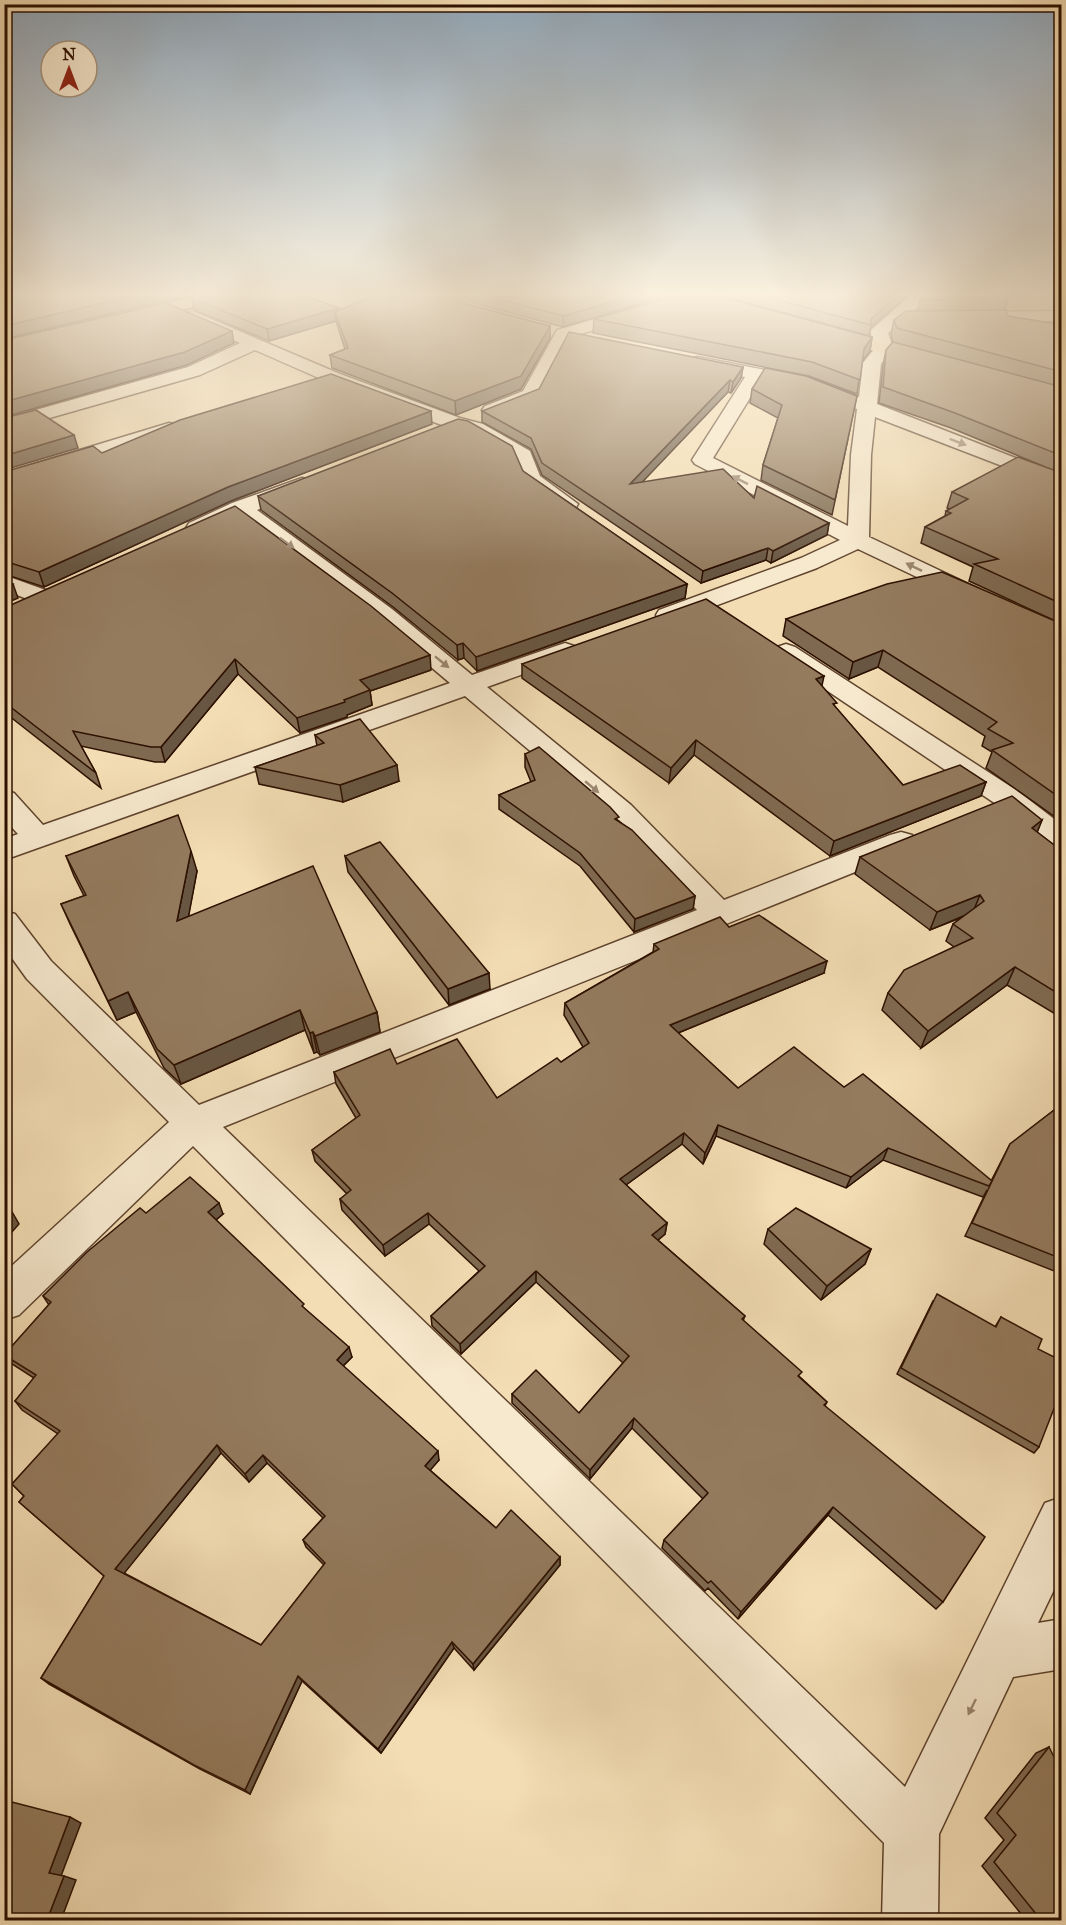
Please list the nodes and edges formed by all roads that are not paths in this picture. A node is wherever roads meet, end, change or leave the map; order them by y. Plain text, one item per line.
1 (142, 386) edge
2 (355, 386) edge
3 (535, 386) edge
4 (749, 386) edge
5 (814, 386) edge
6 (869, 386) edge
7 (867, 406) junction
8 (454, 423) junction
9 (187, 424) edge
10 (4, 425) edge
11 (422, 436) edge
12 (315, 479) edge
13 (4, 480) edge
14 (1062, 483) edge
15 (240, 508) junction
16 (580, 513) edge
17 (178, 537) edge
18 (858, 540) junction
19 (4, 582) edge
20 (43, 597) edge
21 (987, 602) edge
22 (643, 624) edge
23 (768, 641) edge
24 (589, 643) edge
25 (470, 684) junction
26 (1009, 799) junction
27 (4, 800) edge
28 (976, 812) edge
29 (931, 830) edge
30 (37, 837) junction
31 (1062, 841) edge
32 (4, 850) edge
33 (720, 915) junction
34 (4, 922) edge
35 (193, 1123) junction
36 (4, 1301) edge
37 (1062, 1520) edge
38 (1062, 1644) edge
39 (998, 1654) junction
40 (912, 1832) junction
41 (910, 1920) edge

1 - 10 street
2 - 8 street
3 - 8 street
18 -> 4 street
5 - 7 street
6 - 7 street
7 -> 14 street
7 - 18 street
8 - 11 street
8 - 16 street
9 - 13 street
12 - 15 street
15 - 17 street
15 -> 25 street
21 -> 18 street
18 - 22 street
19 - 20 street
23 - 26 street
24 - 25 street
25 - 30 street
25 -> 33 street
26 - 28 street
26 - 31 street
27 - 30 street
29 - 33 street
30 - 32 street
33 - 35 street
34 - 35 street
35 - 36 street
35 - 40 street
37 - 39 street
38 - 39 street
39 -> 40 street
40 - 41 street

